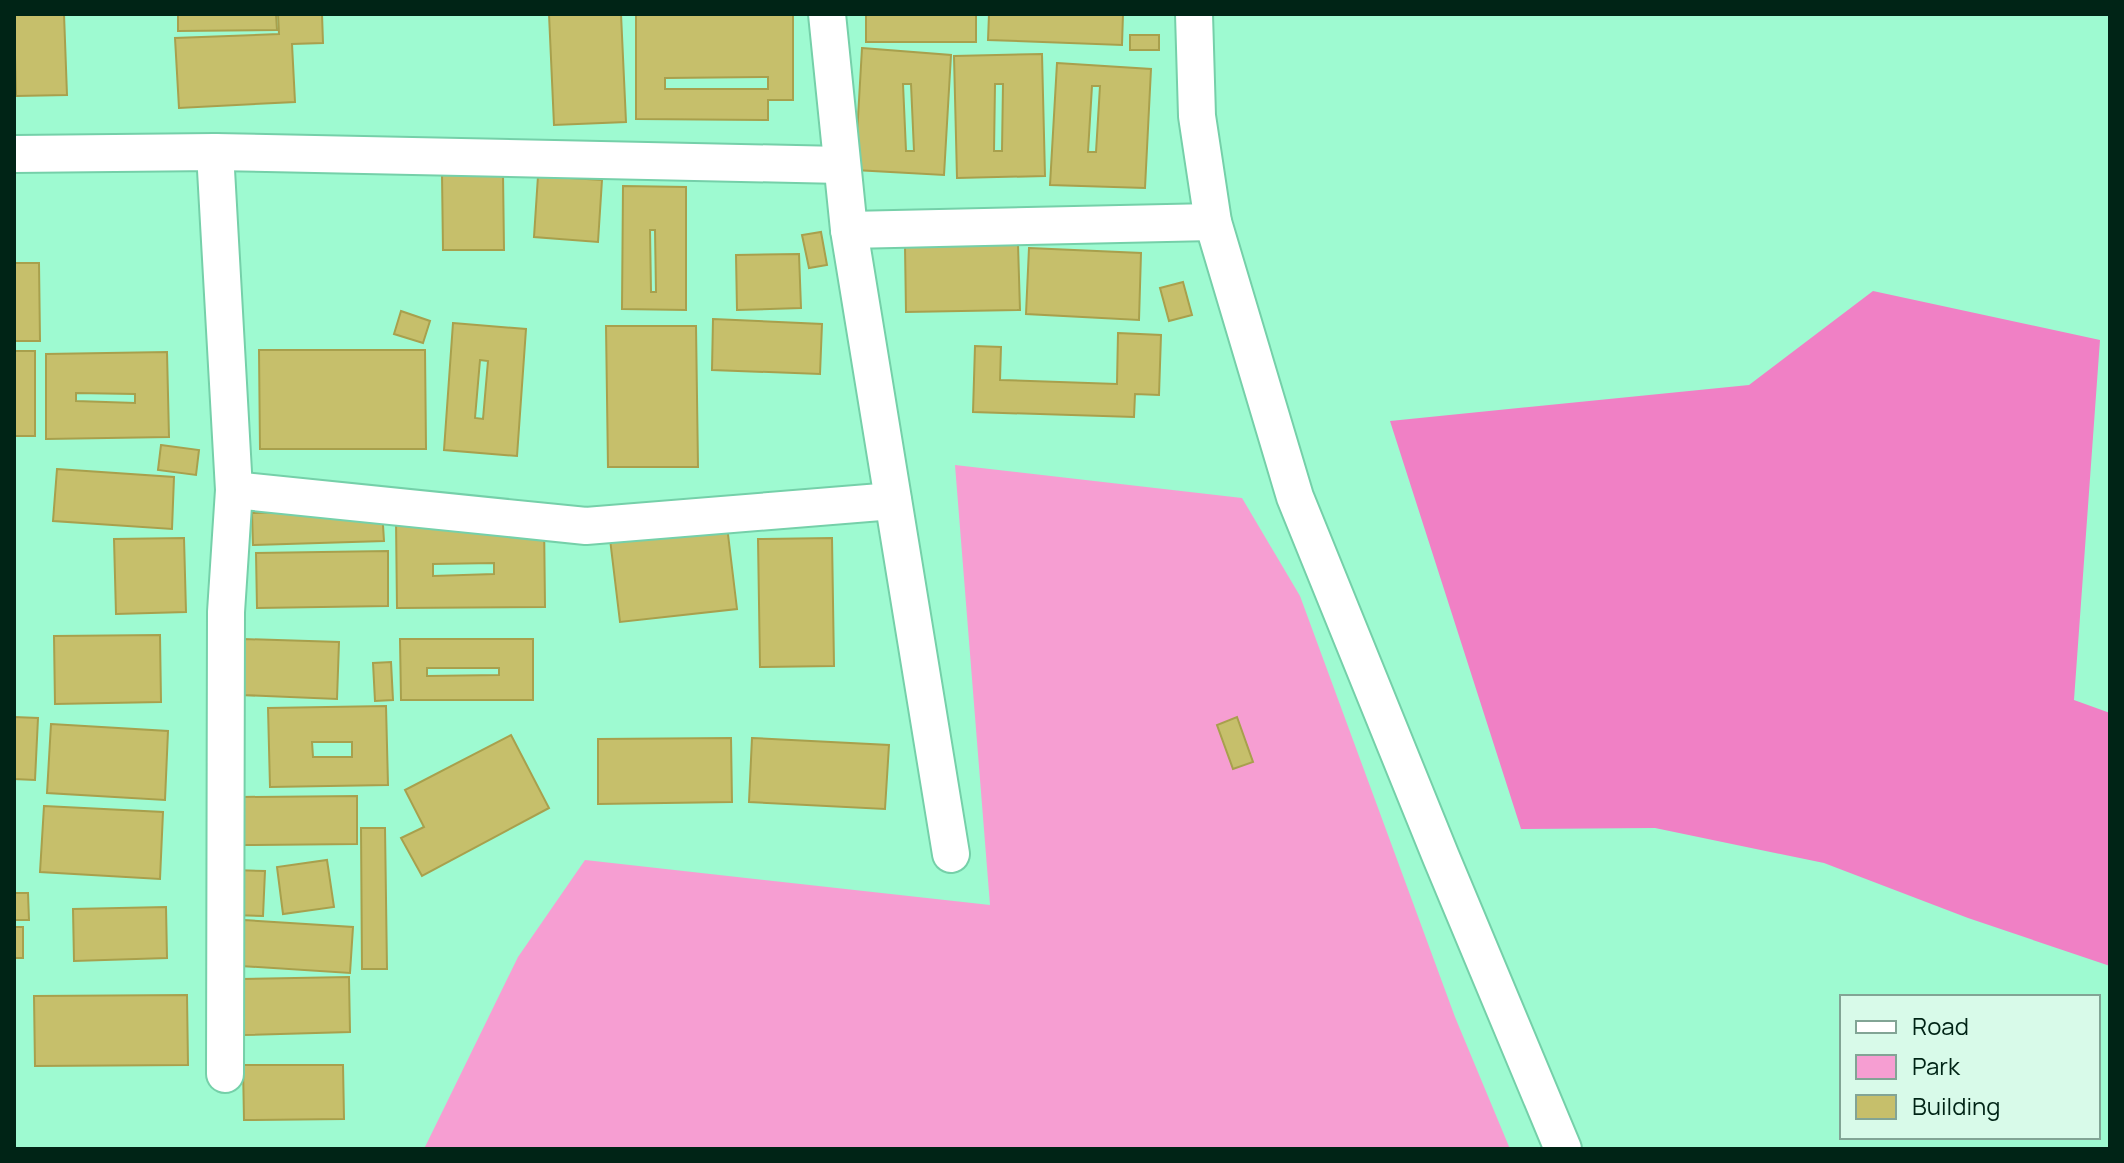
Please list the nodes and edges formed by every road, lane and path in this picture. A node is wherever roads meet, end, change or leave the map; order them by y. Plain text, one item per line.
1 (827, 14) edge
2 (1194, 14) edge
3 (215, 152) junction
4 (14, 154) edge
5 (842, 165) junction
6 (1213, 222) junction
7 (849, 230) junction
8 (234, 490) junction
9 (893, 501) junction
10 (951, 854) dead end
11 (225, 1074) dead end
12 (1563, 1149) edge

1 - 5 street
2 - 6 street
3 - 4 street
3 - 5 street
3 - 8 street
5 - 7 street
6 - 7 street
6 - 12 street
7 - 9 street
8 - 9 street
8 - 11 street
9 - 10 street

